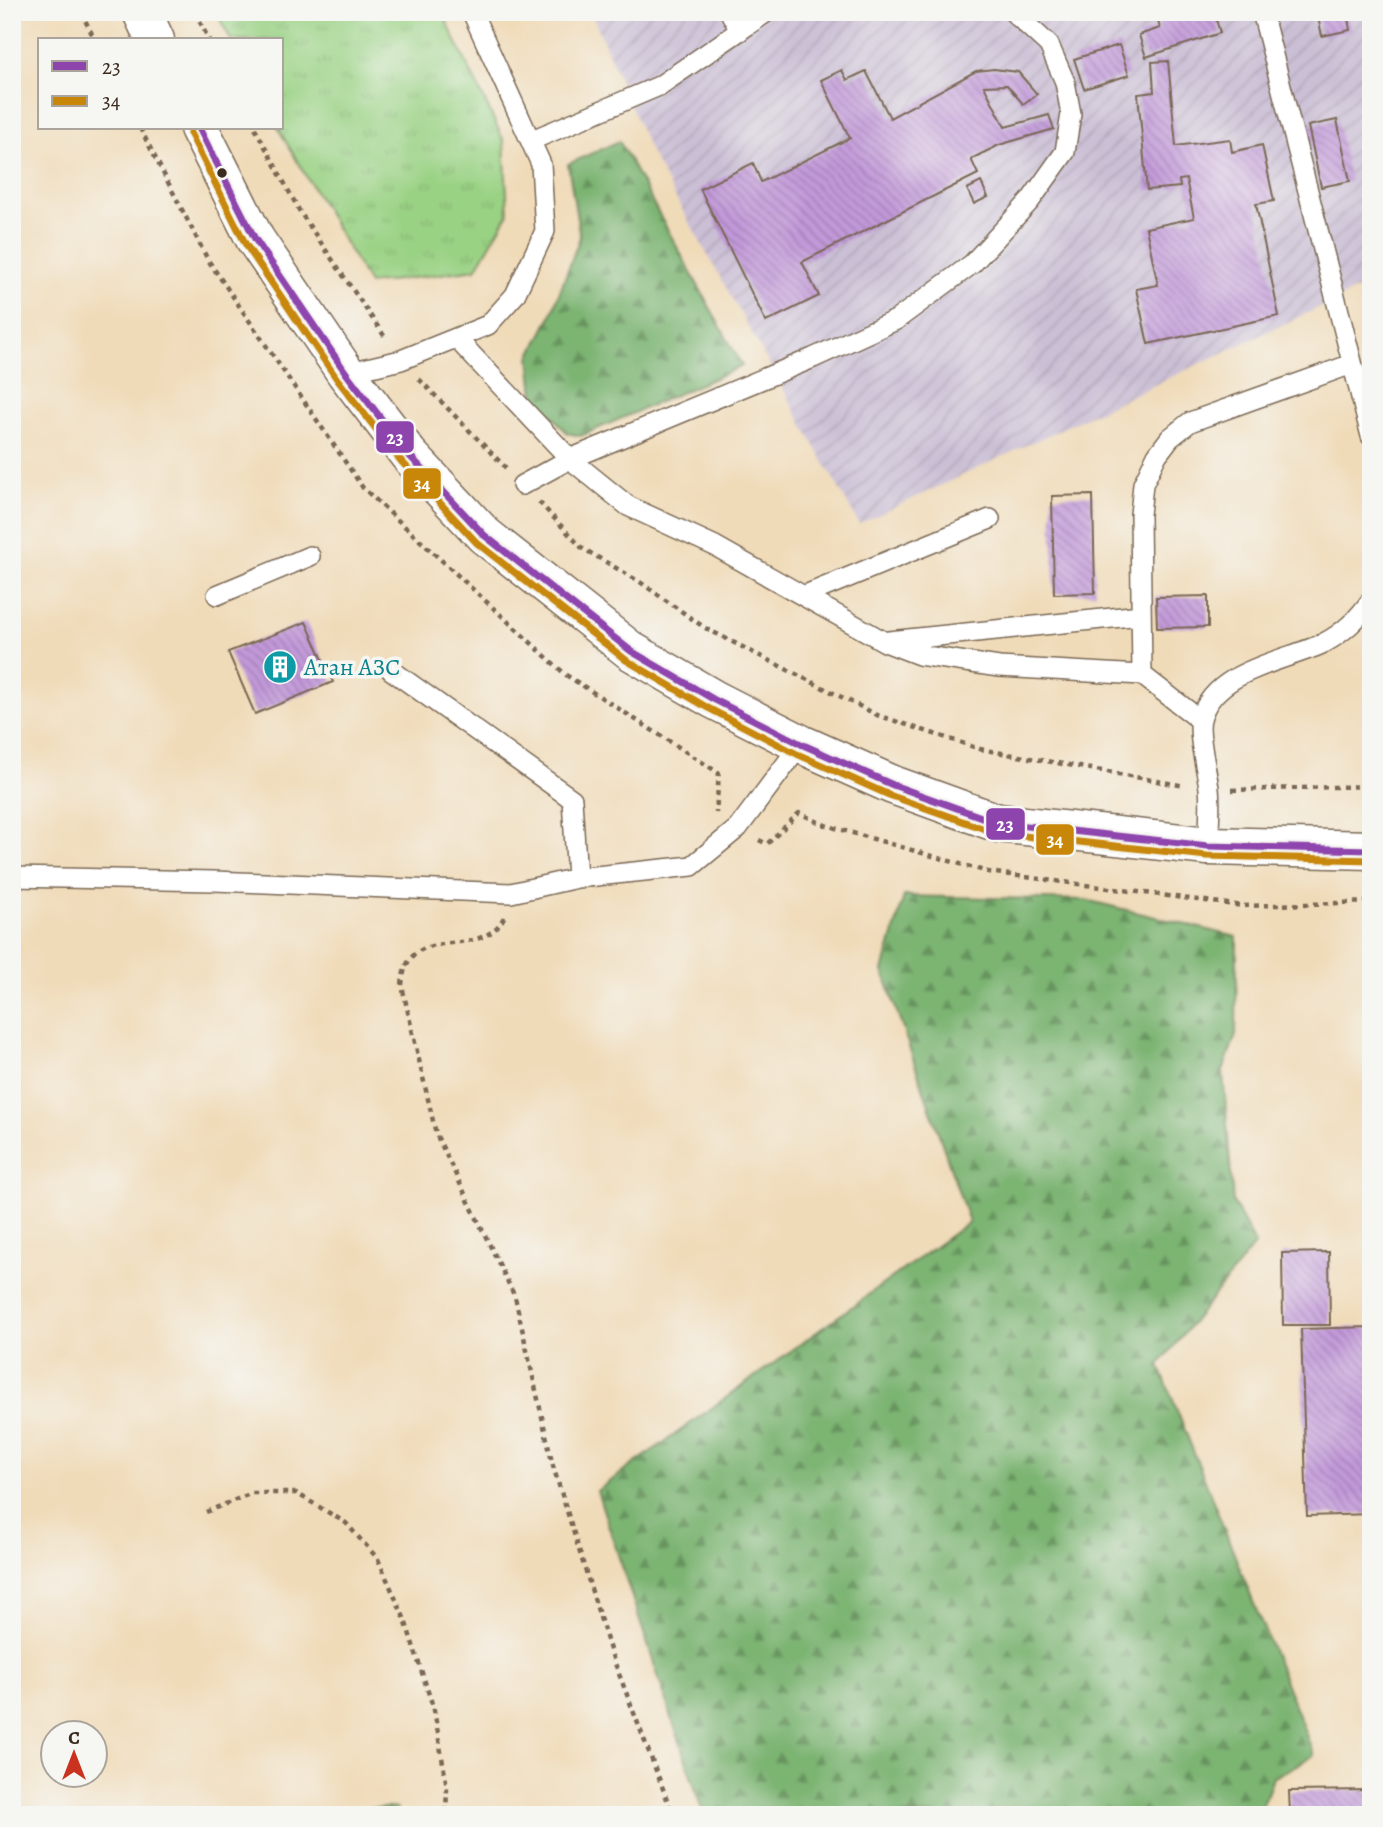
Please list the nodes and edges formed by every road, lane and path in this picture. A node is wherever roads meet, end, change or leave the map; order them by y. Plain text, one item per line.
1 (81, 12) edge
2 (142, 12) edge
3 (195, 12) edge
4 (472, 12) edge
5 (730, 12) edge
6 (767, 12) edge
7 (1013, 12) edge
8 (1262, 12) edge
9 (740, 31) junction
10 (94, 38) edge
11 (154, 38) edge
12 (208, 38) edge
13 (141, 130) edge
14 (200, 130) edge
15 (257, 130) edge
16 (532, 140) junction
17 (300, 212) dead end
18 (208, 260) dead end
19 (456, 338) junction
20 (1352, 364) junction
21 (346, 373) junction
22 (1371, 436) edge
23 (570, 459) junction
24 (522, 485) dead end
25 (990, 519) dead end
26 (310, 556) dead end
27 (217, 595) dead end
28 (803, 596) junction
29 (1368, 610) edge
30 (1141, 615) junction
31 (885, 642) junction
32 (391, 670) dead end
33 (1142, 676) junction
34 (1200, 720) junction
35 (801, 744) junction
36 (1371, 786) edge
37 (1209, 790) junction
38 (1209, 846) junction
39 (1371, 850) edge
40 (12, 877) edge
41 (577, 878) junction
42 (511, 893) junction
43 (206, 1512) dead end
44 (446, 1815) edge
45 (673, 1815) edge

1 - 10 path
2 - 11 main road
3 - 12 path
4 - 16 lane
5 - 9 lane
6 - 9 lane
7 - 23 lane
8 - 20 lane
9 - 16 lane
13 - 18 path
14 - 21 main road
15 - 17 path
16 - 19 lane
19 - 21 lane
19 - 23 lane
20 - 22 lane
20 - 30 lane
21 - 35 main road
23 - 24 lane
23 - 28 lane
25 - 28 lane
26 - 27 lane
28 - 31 lane
29 - 34 lane
30 - 31 lane
30 - 33 lane
31 - 33 lane
32 - 41 lane
33 - 34 lane
34 - 37 lane
35 - 38 main road
35 - 41 lane
36 - 37 path
37 - 38 lane
38 - 39 main road
40 - 42 lane
41 - 42 lane
42 - 45 path
43 - 44 path

